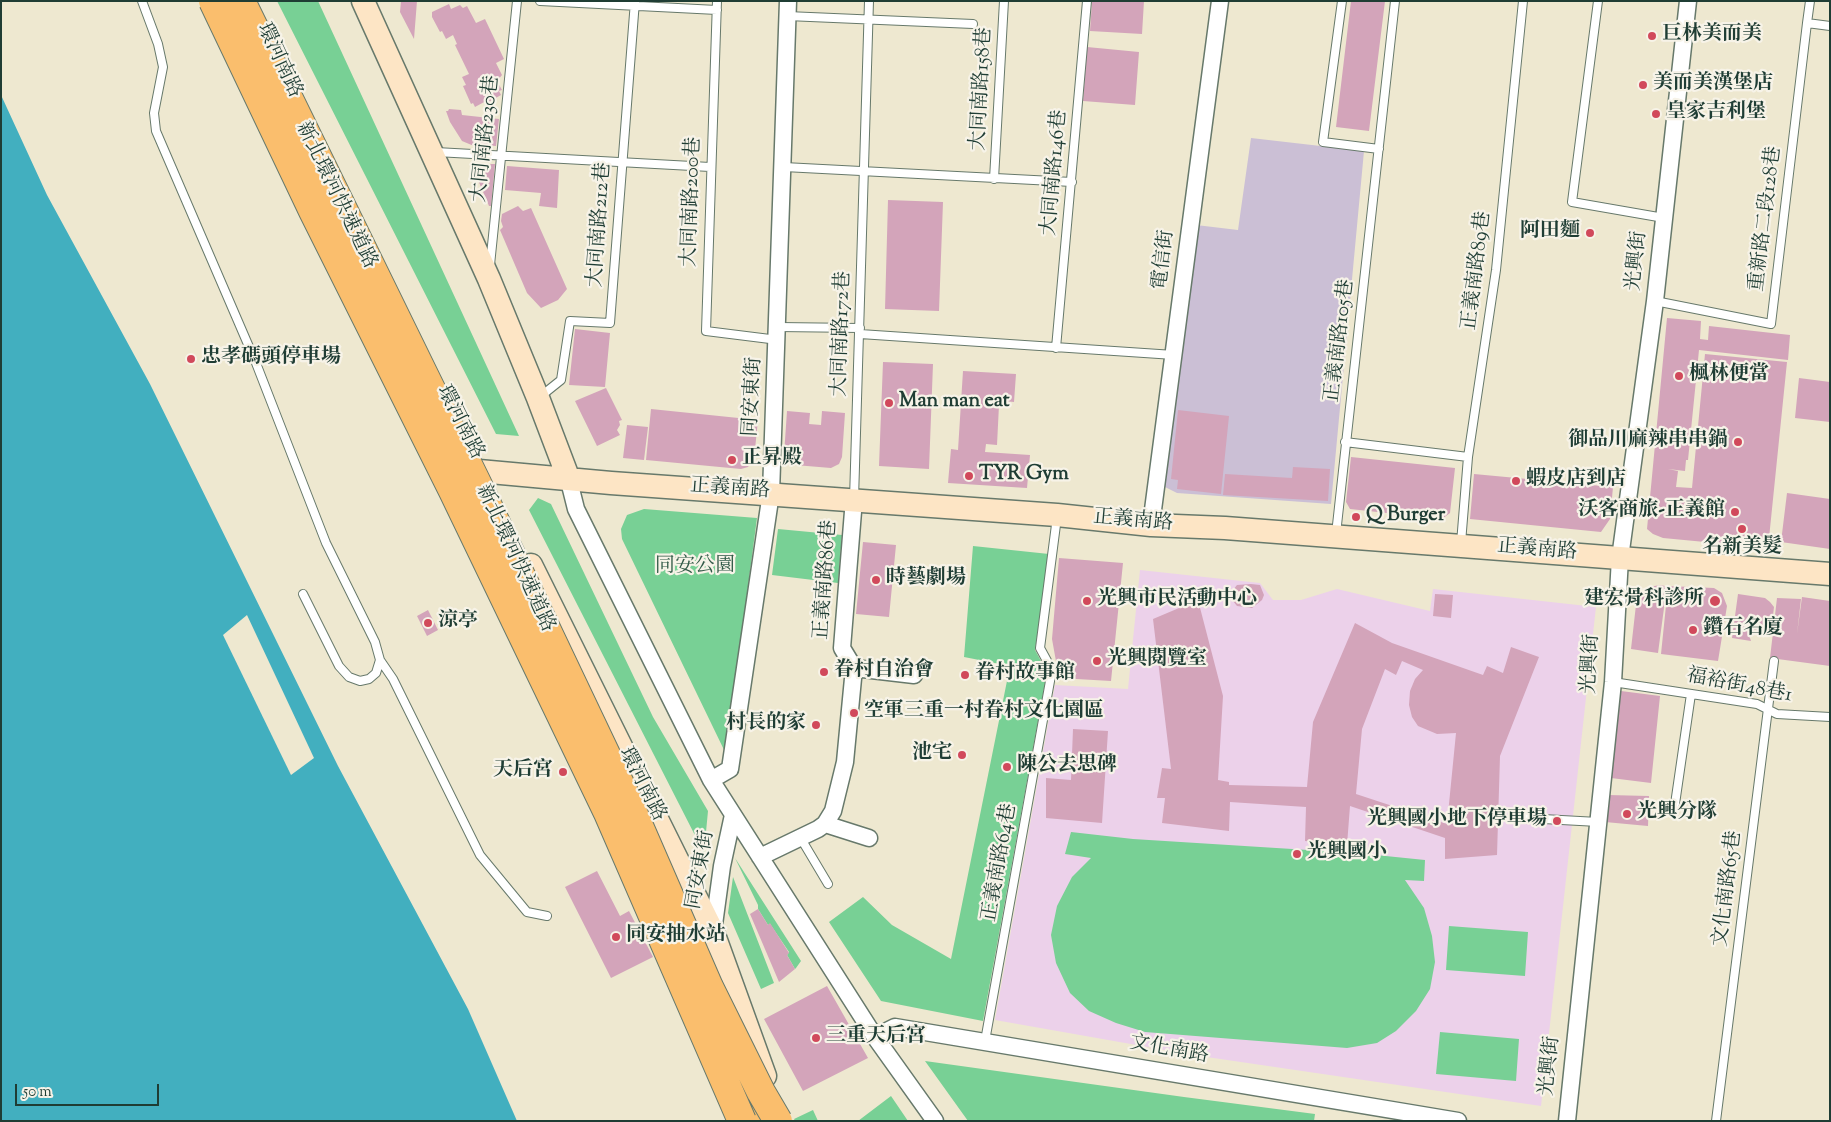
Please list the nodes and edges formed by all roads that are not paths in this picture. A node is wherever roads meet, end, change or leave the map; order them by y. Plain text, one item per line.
1 (142, 1) edge
2 (213, 1) edge
3 (241, 1) edge
4 (251, 1) edge
5 (363, 1) edge
6 (517, 1) edge
7 (540, 1) edge
8 (717, 1) edge
9 (869, 1) edge
10 (1004, 1) edge
11 (1087, 1) edge
12 (1220, 1) edge
13 (1342, 1) edge
14 (1395, 1) edge
15 (1523, 1) edge
16 (1598, 1) edge
17 (1688, 1) edge
18 (1810, 1) edge
19 (635, 3) edge
20 (788, 9) edge
21 (717, 10) junction
22 (868, 20) junction
23 (1807, 23) junction
24 (973, 24) dead end
25 (1830, 26) edge
26 (1379, 149) junction
27 (431, 152) junction
28 (501, 156) junction
29 (622, 162) junction
30 (710, 167) junction
31 (784, 167) junction
32 (862, 171) junction
33 (994, 179) junction
34 (1072, 182) junction
35 (1664, 218) junction
36 (489, 279) junction
37 (1655, 301) junction
38 (860, 331) junction
39 (778, 334) junction
40 (1056, 348) junction
41 (1174, 355) junction
42 (538, 398) junction
43 (1346, 442) junction
44 (1468, 456) junction
45 (437, 467) junction
46 (483, 471) junction
47 (568, 477) junction
48 (771, 493) junction
49 (854, 499) junction
50 (1057, 515) junction
51 (1151, 525) junction
52 (1336, 536) junction
53 (1460, 545) junction
54 (1620, 558) junction
55 (1830, 574) edge
56 (303, 594) dead end
57 (380, 660) junction
58 (1774, 661) dead end
59 (854, 668) junction
60 (914, 675) dead end
61 (1613, 682) junction
62 (1691, 694) junction
63 (1768, 709) junction
64 (1830, 717) edge
65 (711, 780) junction
66 (1675, 804) dead end
67 (733, 815) junction
68 (1525, 818) dead end
69 (1598, 822) junction
70 (825, 824) junction
71 (800, 837) junction
72 (869, 838) dead end
73 (760, 857) junction
74 (828, 884) dead end
75 (653, 913) junction
76 (547, 916) dead end
77 (713, 932) junction
78 (875, 1037) junction
79 (985, 1041) junction
80 (731, 1121) edge
81 (742, 1121) edge
82 (759, 1121) edge
83 (778, 1121) edge
84 (784, 1121) edge
85 (935, 1121) edge
86 (1458, 1121) edge
87 (1566, 1121) edge
88 (1716, 1121) edge

1 - 57 lane
2 - 45 street
2 - 75 highway, 新北環河快速道路, bridge
3 - 83 highway, 新北環河快速道路, bridge
4 - 46 street, 環河南路
5 - 27 street
6 - 28 lane, 大同南路230巷
7 - 19 lane
8 - 21 lane, 大同南路200巷
9 - 22 lane, 大同南路172巷
10 - 33 lane, 大同南路158巷
11 - 34 lane, 大同南路146巷
12 - 41 street, 電信街
13 - 26 lane
14 - 26 lane, 正義南路105巷
15 - 44 lane, 正義南路89巷
16 - 35 lane
17 - 35 street, 光興街
18 - 23 lane
19 - 21 lane
19 - 29 lane, 大同南路212巷
20 - 22 lane
20 - 31 street, 同安東街
21 - 30 lane, 大同南路200巷
22 - 24 lane
22 - 32 lane, 大同南路172巷
23 - 25 lane
23 - 37 lane, 重新路二段128巷
26 - 43 lane, 正義南路105巷
27 - 28 lane
27 - 36 street
28 - 29 lane
28 - 36 lane, 大同南路230巷
29 - 30 lane
29 - 42 lane, 大同南路212巷
30 - 39 lane, 大同南路200巷
31 - 32 lane
31 - 39 street, 同安東街
32 - 33 lane
32 - 38 lane, 大同南路172巷
33 - 34 lane
34 - 40 lane, 大同南路146巷
35 - 37 street, 光興街
36 - 42 street
37 - 54 street, 光興街
38 - 39 lane
38 - 40 lane
38 - 49 lane, 大同南路172巷
39 - 48 street, 同安東街
40 - 41 lane
41 - 51 street, 電信街
42 - 47 street
43 - 44 lane
43 - 52 lane, 正義南路105巷
44 - 53 lane, 正義南路89巷
45 - 46 street, 正義南路
45 - 80 street
46 - 47 street, 正義南路
46 - 77 street, 環河南路
47 - 48 street, 正義南路
47 - 65 street
48 - 49 street, 正義南路
48 - 65 street, 同安東街
49 - 50 street, 正義南路
49 - 59 street, 正義南路86巷
50 - 51 street, 正義南路
50 - 79 lane, 正義南路64巷
51 - 52 street, 正義南路
52 - 53 street, 正義南路
53 - 54 street, 正義南路
54 - 55 street, 正義南路
54 - 61 street, 光興街
56 - 57 lane
57 - 76 lane
58 - 63 lane, 文化南路65巷
59 - 60 street
59 - 70 street
61 - 62 lane, 福裕街48巷1
61 - 69 street, 光興街
62 - 63 lane, 福裕街48巷1
62 - 66 lane
63 - 64 lane, 福裕街48巷1
63 - 88 lane, 文化南路65巷
65 - 67 street
67 - 73 street
67 - 77 street, 同安東街
68 - 69 lane
69 - 87 street, 光興街
70 - 71 street
70 - 72 street
71 - 73 street
71 - 74 lane
73 - 78 street
75 - 81 highway, 新北環河快速道路, bridge
75 - 82 highway, bridge
77 - 84 street, 環河南路
78 - 79 street, 文化南路
78 - 85 street
79 - 86 street, 文化南路

